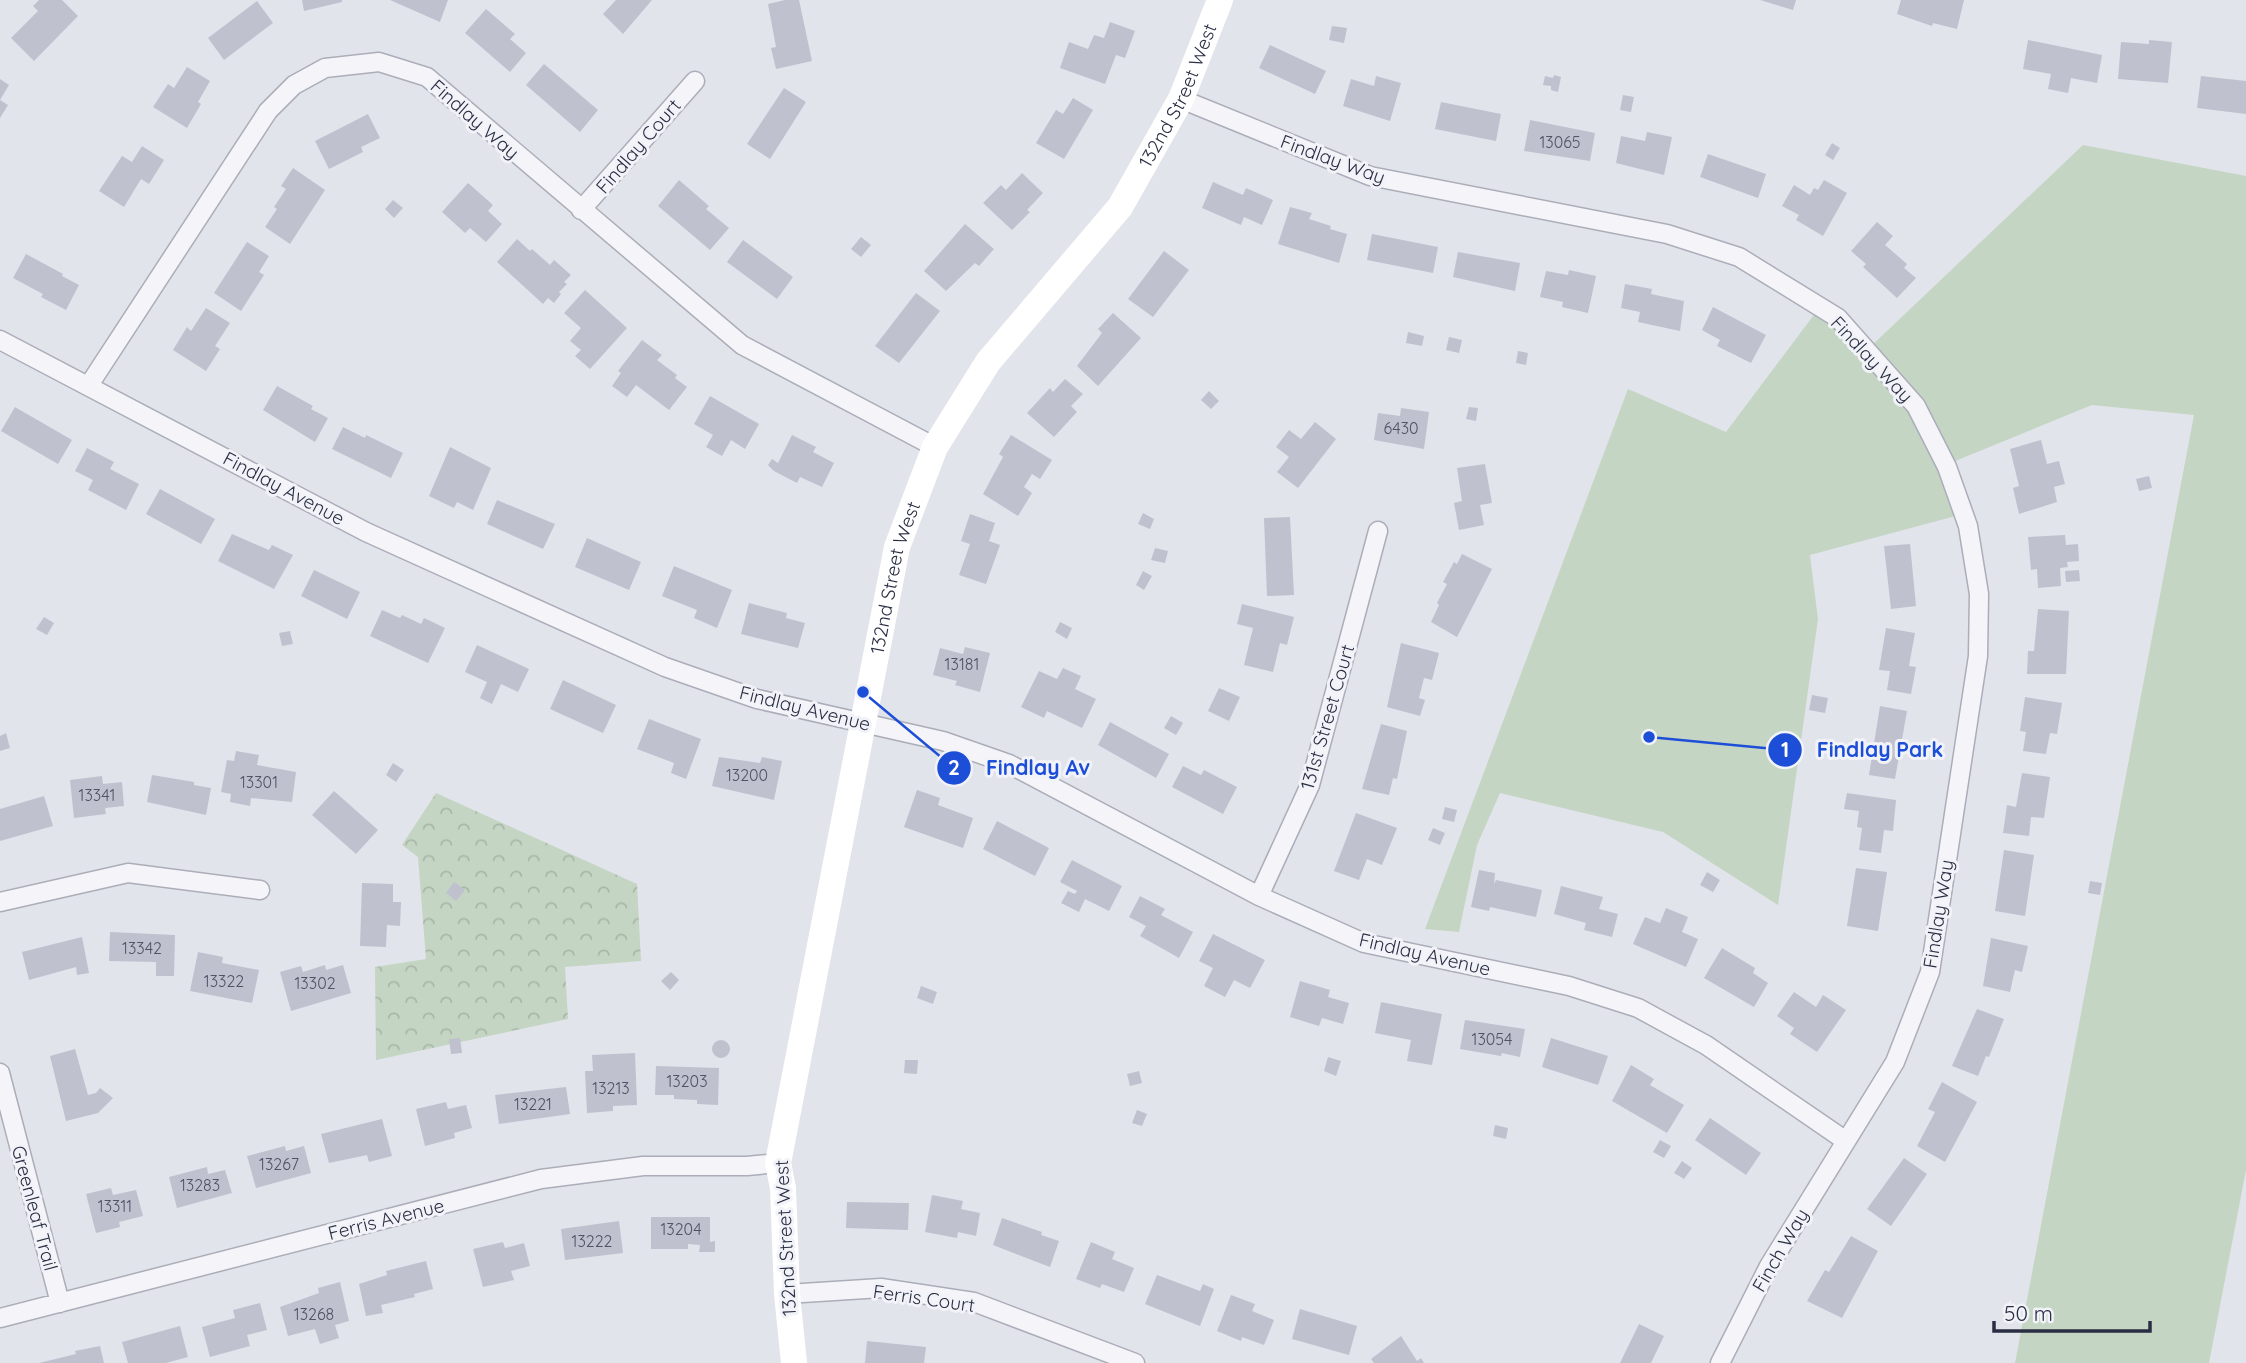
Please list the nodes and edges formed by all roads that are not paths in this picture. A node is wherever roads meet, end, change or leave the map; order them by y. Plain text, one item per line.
1 (1220, 0) edge
2 (695, 81) dead end
3 (1181, 99) junction
4 (582, 210) junction
5 (0, 340) edge
6 (89, 385) junction
7 (935, 447) junction
8 (1378, 531) dead end
9 (862, 723) junction
10 (260, 890) dead end
11 (1259, 896) junction
12 (0, 902) edge
13 (0, 1073) edge
14 (1846, 1141) junction
15 (778, 1163) junction
16 (787, 1294) junction
17 (60, 1303) junction
18 (0, 1318) edge
19 (794, 1363) edge
20 (1135, 1363) edge
21 (1720, 1363) edge

1 - 3 street, 132nd Street West
2 - 4 street, Findlay Court
3 - 7 street, 132nd Street West
3 - 14 street, Findlay Way
4 - 6 street, Findlay Way
4 - 7 street, Findlay Way
5 - 6 street, Findlay Avenue
6 - 9 street, Findlay Avenue
7 - 9 street, 132nd Street West
8 - 11 street, 131st Street Court
9 - 11 street, Findlay Avenue
9 - 15 street, 132nd Street West
10 - 12 street
11 - 14 street, Findlay Avenue
13 - 17 street, Greenleaf Trail
14 - 21 street, Finch Way
15 - 16 street, 132nd Street West
15 - 17 street, Ferris Avenue
16 - 19 street, 132nd Street West
16 - 20 street, Ferris Court
17 - 18 street, Ferris Avenue

